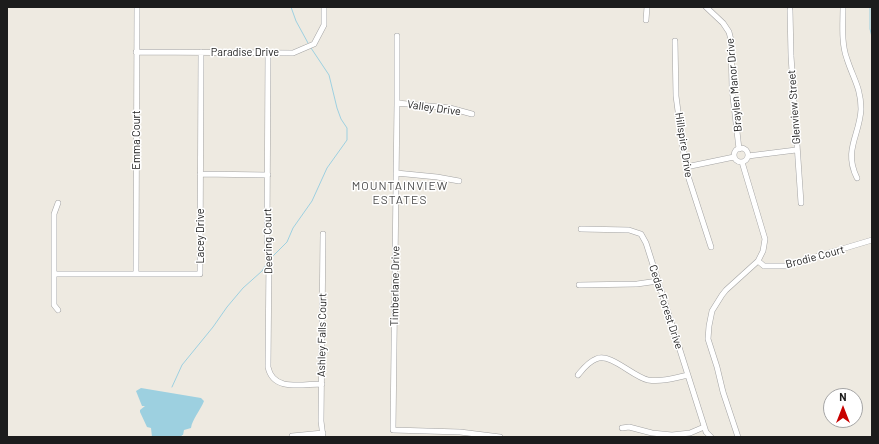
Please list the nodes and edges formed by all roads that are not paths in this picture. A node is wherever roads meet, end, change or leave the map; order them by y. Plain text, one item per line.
1 (137, 7) edge
2 (324, 7) edge
3 (647, 7) edge
4 (706, 7) edge
5 (843, 7) edge
6 (790, 10) dead end
7 (646, 20) dead end
8 (397, 36) dead end
9 (675, 41) dead end
10 (136, 52) junction
11 (201, 52) junction
12 (268, 52) junction
13 (397, 103) junction
14 (472, 114) dead end
15 (739, 149) junction
16 (796, 150) junction
17 (748, 156) junction
18 (734, 157) junction
19 (742, 162) junction
20 (686, 167) junction
21 (396, 173) junction
22 (200, 174) junction
23 (268, 175) junction
24 (857, 178) dead end
25 (459, 181) dead end
26 (58, 203) dead end
27 (801, 203) dead end
28 (581, 229) dead end
29 (323, 234) dead end
30 (872, 240) edge
31 (711, 247) dead end
32 (758, 261) junction
33 (54, 274) junction
34 (136, 274) junction
35 (658, 281) junction
36 (579, 285) dead end
37 (58, 310) dead end
38 (578, 375) dead end
39 (688, 375) junction
40 (322, 384) junction
41 (704, 427) junction
42 (622, 428) dead end
43 (323, 435) edge
44 (292, 436) edge
45 (500, 437) edge
46 (711, 437) edge
47 (738, 437) edge

1 - 10 street, Emma Court
2 - 12 street, Paradise Drive
3 - 7 street
4 - 15 street, Braylen Manor Drive
5 - 24 street
6 - 16 street, Glenview Street
8 - 13 street, Timberlane Drive
9 - 20 street, Hillspire Drive
10 - 11 street, Paradise Drive
10 - 34 street, Emma Court
11 - 12 street, Paradise Drive
11 - 22 street, Lacey Drive
12 - 23 street, Deering Court
13 - 14 street, Valley Drive
13 - 21 street, Timberlane Drive
15 - 17 street
15 - 18 street
16 - 17 street
16 - 27 street, Glenview Street
17 - 19 street
18 - 19 street
18 - 20 street
19 - 32 street
20 - 31 street, Hillspire Drive
21 - 25 street
21 - 45 street, Timberlane Drive
22 - 23 street
22 - 34 street, Lacey Drive
23 - 40 street, Deering Court
26 - 33 street
28 - 35 street, Cedar Forest Drive
29 - 40 street, Ashley Falls Court
30 - 32 street, Brodie Court
32 - 47 street
33 - 34 street, Lacey Drive
33 - 37 street
35 - 36 street
35 - 39 street, Cedar Forest Drive
38 - 39 street
39 - 41 street, Cedar Forest Drive
40 - 43 street, Ashley Falls Court
41 - 42 street
41 - 46 street, Cedar Forest Drive
43 - 44 street

